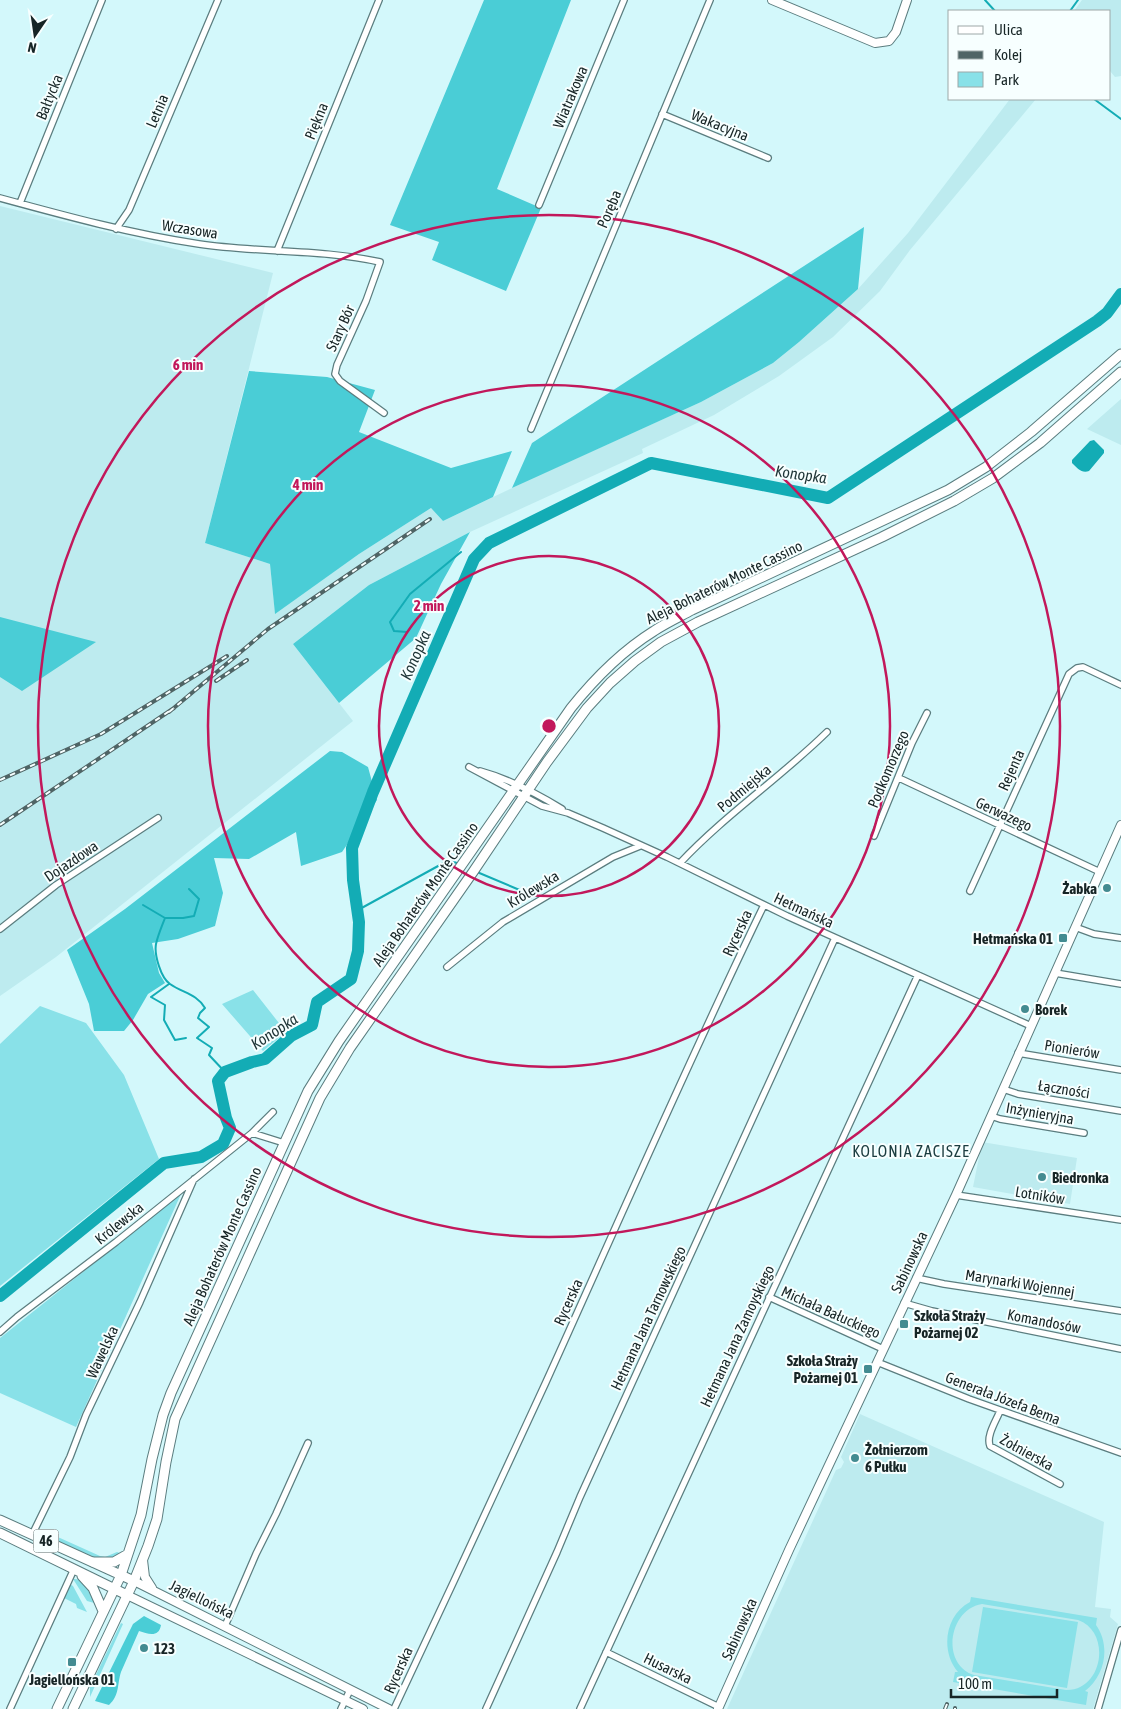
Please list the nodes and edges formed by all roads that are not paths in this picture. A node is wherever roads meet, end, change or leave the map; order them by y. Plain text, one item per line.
1 (102, 0) edge
2 (218, 0) edge
3 (379, 0) edge
4 (624, 0) edge
5 (710, 0) edge
6 (772, 0) edge
7 (907, 0) edge
8 (662, 114) junction
9 (768, 158) dead end
10 (0, 198) edge
11 (20, 203) junction
12 (538, 205) dead end
13 (116, 229) junction
14 (277, 251) junction
15 (380, 262) joint
16 (1121, 354) edge
17 (1121, 372) edge
18 (384, 413) dead end
19 (531, 428) dead end
20 (1121, 686) edge
21 (927, 713) dead end
22 (827, 732) dead end
23 (899, 778) junction
24 (516, 788) junction
25 (526, 793) junction
26 (158, 818) dead end
27 (999, 826) junction
28 (1120, 829) edge
29 (874, 836) dead end
30 (640, 846) junction
31 (680, 863) junction
32 (1100, 872) junction
33 (970, 891) dead end
34 (764, 905) junction
35 (1076, 927) junction
36 (0, 929) edge
37 (836, 938) junction
38 (1121, 938) edge
39 (448, 967) dead end
40 (1055, 973) junction
41 (918, 975) junction
42 (1121, 984) edge
43 (1031, 1026) junction
44 (1018, 1053) junction
45 (1121, 1070) edge
46 (1003, 1090) junction
47 (1121, 1111) edge
48 (273, 1112) dead end
49 (991, 1116) junction
50 (252, 1132) junction
51 (1084, 1133) dead end
52 (284, 1143) junction
53 (194, 1179) junction
54 (956, 1195) junction
55 (1121, 1220) edge
56 (916, 1278) junction
57 (769, 1297) junction
58 (904, 1303) junction
59 (1121, 1311) edge
60 (0, 1332) edge
61 (883, 1349) junction
62 (1121, 1349) edge
63 (877, 1362) junction
64 (1000, 1411) junction
65 (308, 1443) dead end
66 (1121, 1453) edge
67 (1060, 1484) dead end
68 (0, 1520) edge
69 (0, 1533) edge
70 (32, 1535) junction
71 (128, 1554) junction
72 (143, 1560) junction
73 (93, 1562) junction
74 (74, 1569) junction
75 (121, 1575) junction
76 (134, 1581) junction
77 (114, 1588) junction
78 (155, 1591) junction
79 (127, 1595) junction
80 (103, 1611) junction
81 (225, 1626) junction
82 (1121, 1630) edge
83 (606, 1652) junction
84 (350, 1690) junction
85 (346, 1700) junction
86 (719, 1708) edge
87 (10, 1709) edge
88 (57, 1709) edge
89 (73, 1709) edge
90 (341, 1709) edge
91 (363, 1709) edge
92 (389, 1709) edge
93 (394, 1709) edge
94 (486, 1709) edge
95 (580, 1709) edge
96 (1098, 1709) edge

1 - 11 street, Bałtycka
2 - 13 street, Letnia
3 - 14 street, Piękna
4 - 12 street, Wiatrakowa
5 - 8 street, Poręba
6 - 7 street
8 - 9 street, Wakacyjna
8 - 19 street, Poręba
10 - 11 street, Wczasowa
11 - 13 street, Wczasowa
13 - 14 street, Wczasowa
14 - 15 street, Wczasowa
15 - 18 street, Stary Bór
16 - 24 main road, Aleja Bohaterów Monte Cassino
17 - 25 main road, Aleja Bohaterów Monte Cassino
20 - 27 street, Rejenta
21 - 23 street, Podkomorzego
22 - 31 street, Podmiejska
23 - 27 street, Gerwazego
23 - 29 street, Podkomorzego
24 - 24 street, Hetmańska
24 - 25 street, Hetmańska
24 - 52 main road, Aleja Bohaterów Monte Cassino
25 - 30 street, Hetmańska
25 - 72 main road, Aleja Bohaterów Monte Cassino
26 - 36 street, Dojazdowa
27 - 32 street, Gerwazego
27 - 33 street, Rejenta
28 - 32 street, Sabinowska
30 - 31 street, Hetmańska
30 - 39 street, Królewska
31 - 34 street, Hetmańska
32 - 35 street, Sabinowska
34 - 37 street, Hetmańska
34 - 93 street, Rycerska
35 - 38 street
35 - 40 street, Sabinowska
37 - 41 street, Hetmańska
37 - 94 street, Hetmana Jana Tarnowskiego
40 - 42 street
40 - 43 street, Sabinowska
41 - 43 street, Hetmańska
41 - 57 street, Hetmana Jana Zamoyskiego
43 - 44 street, Sabinowska
44 - 45 street, Pionierów
44 - 46 street, Sabinowska
46 - 47 street, Łączności
46 - 49 street, Sabinowska
48 - 50 street, Królewska
49 - 51 street, Inżynieryjna
49 - 54 street, Sabinowska
50 - 52 street
50 - 53 street, Królewska
52 - 71 main road, Aleja Bohaterów Monte Cassino
53 - 60 street, Królewska
53 - 70 street, Wawelska
54 - 55 street, Lotników
54 - 56 street, Sabinowska
56 - 58 street, Sabinowska
56 - 59 street, Marynarki Wojennej
57 - 61 street, Michała Bałuckiego
57 - 83 street, Hetmana Jana Zamoyskiego
58 - 61 street, Sabinowska
58 - 62 street, Komandosów
61 - 63 street, Sabinowska
63 - 64 street, Generała Józefa Bema
63 - 86 street, Sabinowska
64 - 66 street, Generała Józefa Bema
64 - 67 street, Żołnierska
65 - 81 street
68 - 70 main road, Jagiellońska / 46
69 - 74 main road, Jagiellońska / 46
70 - 73 main road, Jagiellońska / 46
71 - 73 main road
71 - 75 main road, Aleja Bohaterów Monte Cassino
72 - 76 main road, Aleja Bohaterów Monte Cassino
72 - 78 street
73 - 75 main road, Jagiellońska / 46
74 - 77 main road, Jagiellońska / 46
74 - 80 main road
74 - 87 street
75 - 76 main road, Jagiellońska / 46
75 - 77 main road, Aleja Bohaterów Monte Cassino
76 - 78 street, Jagiellońska
76 - 79 main road, Aleja Bohaterów Monte Cassino
77 - 79 main road, Jagiellońska
77 - 80 main road, Aleja Bohaterów Monte Cassino
78 - 81 street, Jagiellońska
79 - 85 street, Jagiellońska
79 - 89 main road, Aleja Bohaterów Monte Cassino
80 - 88 main road, Aleja Bohaterów Monte Cassino
81 - 84 street, Jagiellońska
82 - 96 street
83 - 86 street, Husarska
83 - 95 street, Hetmana Jana Zamoyskiego
84 - 85 street
84 - 92 street, Jagiellońska
85 - 90 street
85 - 91 street, Jagiellońska

